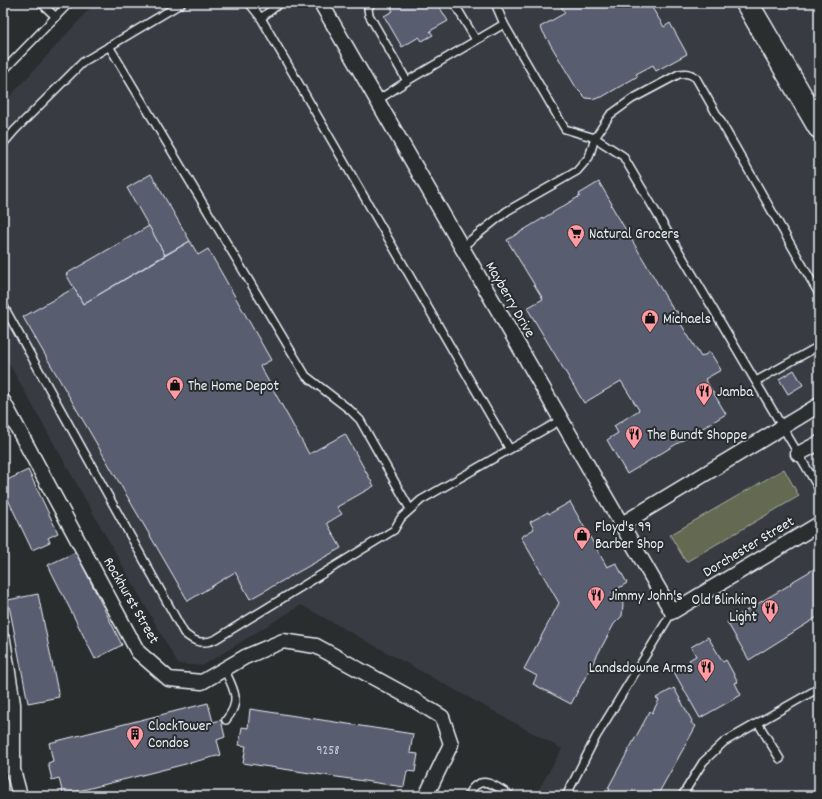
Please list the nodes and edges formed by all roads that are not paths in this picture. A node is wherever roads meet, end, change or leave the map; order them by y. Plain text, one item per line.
1 (41, 3) edge
2 (69, 3) edge
3 (182, 3) edge
4 (249, 3) edge
5 (280, 3) edge
6 (321, 3) edge
7 (371, 3) edge
8 (454, 3) edge
9 (495, 3) edge
10 (747, 3) edge
11 (56, 17) junction
12 (261, 18) junction
13 (504, 24) junction
14 (476, 40) junction
15 (109, 46) junction
16 (3, 71) edge
17 (407, 80) junction
18 (378, 100) junction
19 (819, 127) edge
20 (595, 138) junction
21 (3, 144) edge
22 (462, 247) junction
23 (819, 294) edge
24 (3, 305) edge
25 (819, 346) edge
26 (756, 381) junction
27 (3, 401) edge
28 (819, 405) edge
29 (561, 420) junction
30 (783, 427) junction
31 (819, 442) edge
32 (510, 448) junction
33 (798, 454) junction
34 (819, 489) edge
35 (410, 509) junction
36 (622, 524) junction
37 (819, 524) edge
38 (672, 612) junction
39 (3, 640) edge
40 (224, 669) junction
41 (819, 688) edge
42 (226, 720) dead end
43 (758, 723) junction
44 (780, 759) dead end
45 (20, 796) edge
46 (426, 796) edge
47 (467, 796) edge
48 (511, 796) edge
49 (566, 796) edge
50 (682, 796) edge

1 - 11 lane
2 - 11 lane
3 - 15 lane
4 - 12 lane
5 - 12 lane
6 - 18 street, Mayberry Drive
7 - 17 lane
8 - 14 lane
9 - 13 lane
10 - 19 main road
11 - 16 lane
12 - 32 lane
13 - 14 lane
13 - 20 lane
14 - 17 lane
15 - 21 lane
15 - 35 lane
17 - 18 lane
18 - 22 street, Mayberry Drive
20 - 22 lane
20 - 23 lane
20 - 26 lane
22 - 29 street, Mayberry Drive
24 - 35 lane
25 - 26 lane
26 - 30 lane
27 - 40 street, Rockhurst Street
28 - 30 street
29 - 32 lane
29 - 36 street, Mayberry Drive
30 - 33 lane
30 - 36 street
31 - 33 street
32 - 35 lane
33 - 34 lane
36 - 38 street, Mayberry Drive
37 - 38 street, Dorchester Street
38 - 49 lane, Dorchester Street
39 - 45 street
40 - 42 lane
40 - 46 street, Rockhurst Street
41 - 43 lane
43 - 44 lane
43 - 50 lane
47 - 48 lane

